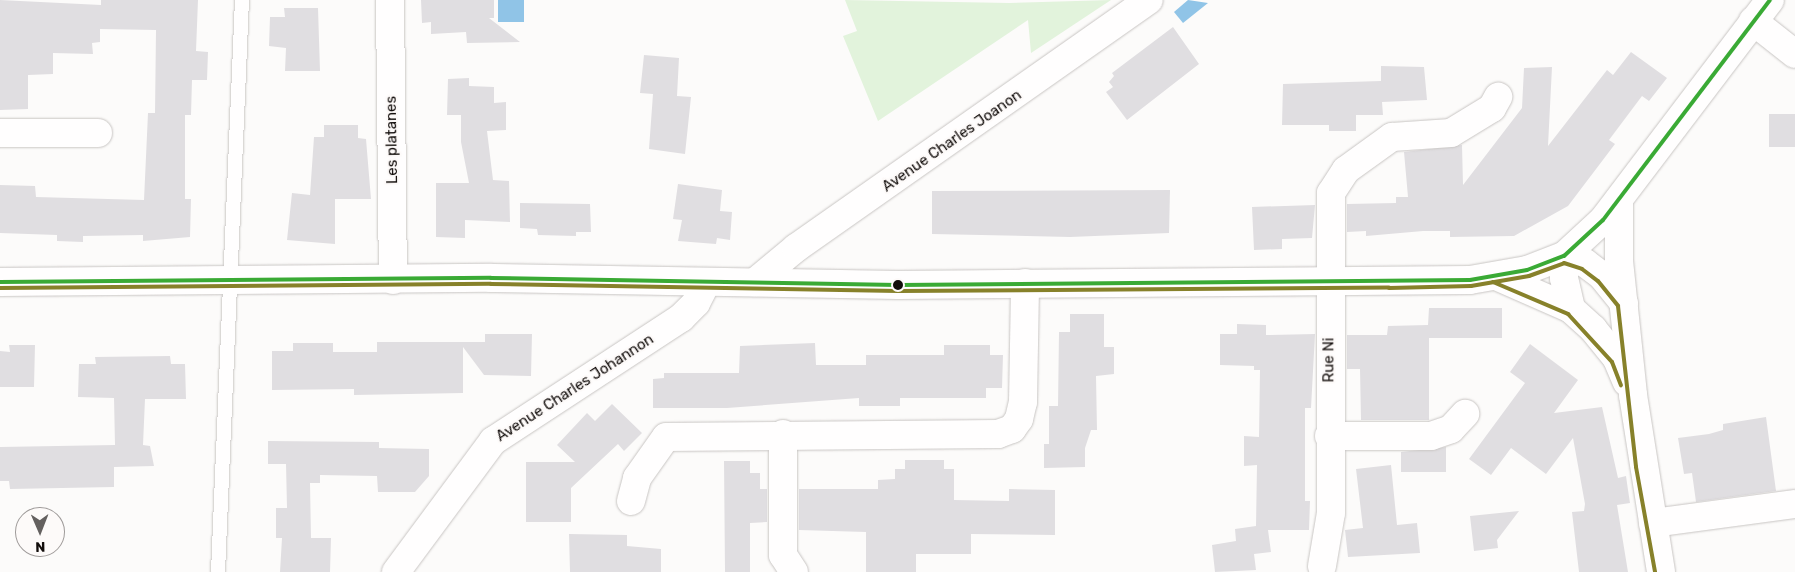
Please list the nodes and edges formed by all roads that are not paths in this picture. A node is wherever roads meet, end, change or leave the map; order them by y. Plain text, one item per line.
1 (242, 0) edge
2 (390, 0) edge
3 (1149, 0) edge
4 (1761, 10) edge
5 (1795, 54) edge
6 (1498, 97) dead end
7 (0, 133) edge
8 (98, 133) dead end
9 (1619, 200) junction
10 (1564, 256) junction
11 (1496, 276) junction
12 (393, 280) junction
13 (228, 281) junction
14 (0, 282) edge
15 (755, 282) junction
16 (706, 283) junction
17 (1025, 283) junction
18 (1328, 283) junction
19 (1624, 302) junction
20 (1571, 309) junction
21 (1633, 395) junction
22 (1465, 414) dead end
23 (783, 434) junction
24 (1329, 436) junction
25 (631, 501) dead end
26 (1795, 504) edge
27 (1653, 523) junction
28 (1322, 566) dead end
29 (218, 572) edge
30 (396, 572) edge
31 (794, 572) edge
32 (1661, 572) edge

1 - 13 lane
2 - 12 street, Les platanes
3 - 15 street, Avenue Charles Joanon
4 - 5 street
4 - 9 street
6 - 18 street, Rue Ni
7 - 8 street
9 - 10 street
9 - 19 street
10 - 11 street
10 - 19 street
10 - 20 street
11 - 18 street
11 - 20 street
12 - 13 street
12 - 16 street
13 - 14 street
13 - 29 lane
15 - 16 street
15 - 17 street
16 - 30 street, Avenue Charles Johannon
17 - 18 street
17 - 23 street
18 - 24 street, Rue Ni
19 - 21 street
20 - 21 street
21 - 27 street
22 - 24 street
23 - 25 street
23 - 31 street
24 - 28 street, Rue Ni
26 - 27 street
27 - 32 street

